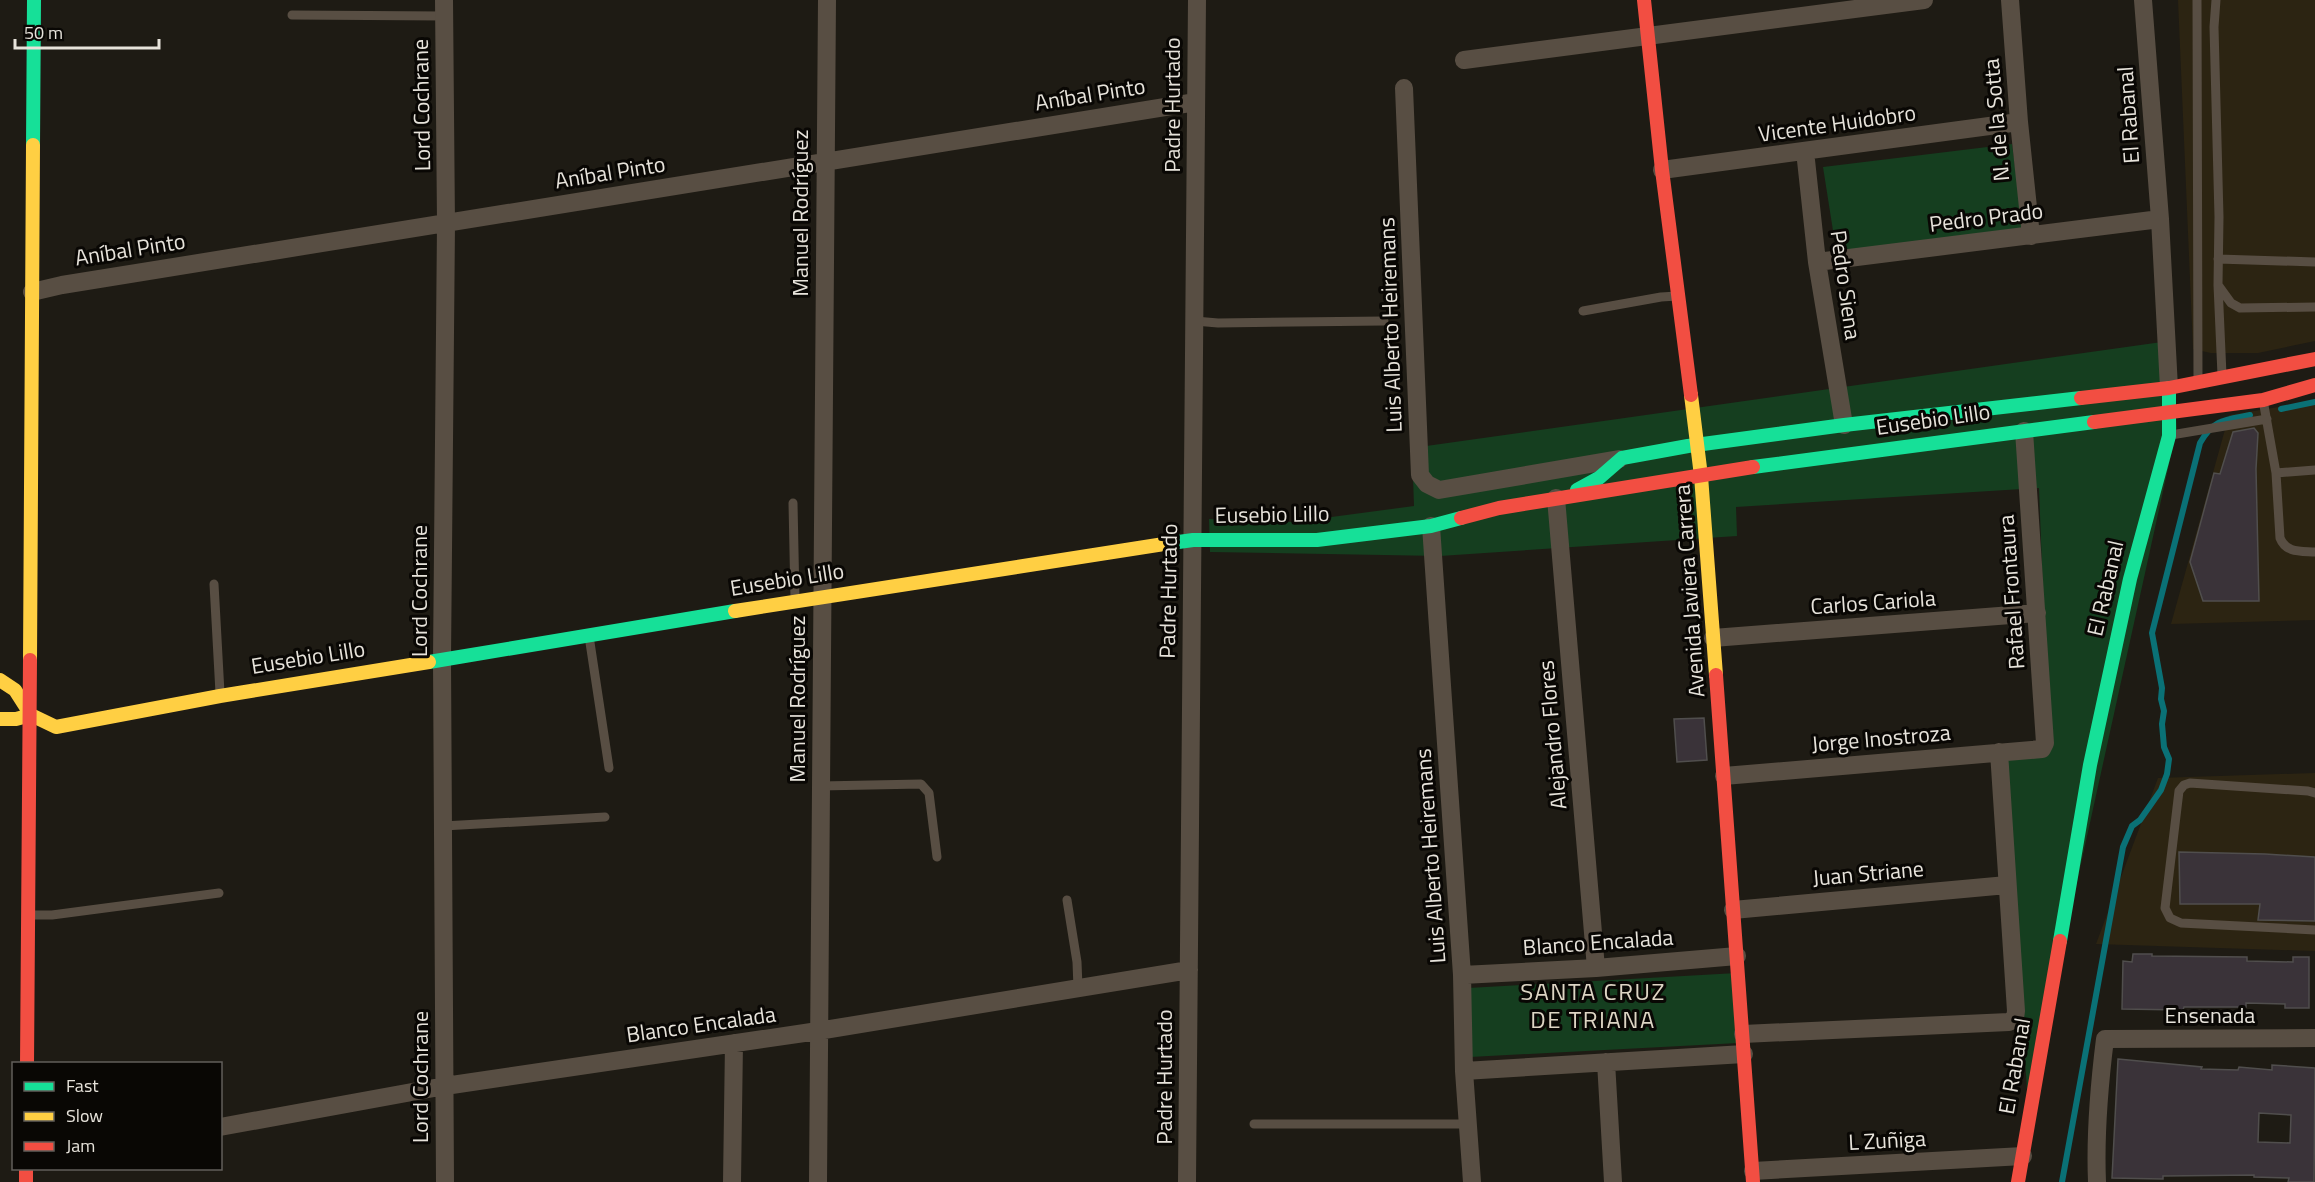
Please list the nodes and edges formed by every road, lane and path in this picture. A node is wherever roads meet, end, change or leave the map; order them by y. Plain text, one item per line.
1 (34, 0) edge
2 (827, 0) edge
3 (1197, 0) edge
4 (1644, 0) edge
5 (1924, 0) edge
6 (2010, 0) edge
7 (2143, 0) edge
8 (2197, 0) edge
9 (2216, 0) edge
10 (444, 8) edge
11 (292, 15) dead end
12 (1647, 37) junction
13 (1464, 60) dead end
14 (1404, 88) dead end
15 (1196, 102) junction
16 (2019, 122) junction
17 (1805, 151) junction
18 (824, 161) junction
19 (1662, 170) junction
20 (2160, 219) junction
21 (446, 224) junction
22 (2031, 236) junction
23 (2218, 259) junction
24 (1817, 262) junction
25 (2315, 262) edge
26 (2218, 285) junction
27 (32, 292) junction
28 (1679, 296) junction
29 (2315, 307) edge
30 (1583, 311) dead end
31 (1195, 321) junction
32 (1384, 321) dead end
33 (2315, 359) edge
34 (2222, 379) junction
35 (2315, 385) edge
36 (2169, 388) junction
37 (2198, 395) junction
38 (2263, 400) junction
39 (2170, 411) junction
40 (2267, 419) junction
41 (1844, 425) junction
42 (2024, 431) junction
43 (2169, 436) junction
44 (1696, 445) junction
45 (1622, 458) junction
46 (2315, 470) edge
47 (2276, 473) junction
48 (1701, 476) junction
49 (1498, 480) junction
50 (1556, 498) junction
51 (793, 502) dead end
52 (1499, 508) junction
53 (1431, 526) junction
54 (1193, 540) junction
55 (2315, 552) edge
56 (214, 584) dead end
57 (822, 598) junction
58 (795, 602) junction
59 (2037, 613) junction
60 (589, 636) junction
61 (1713, 639) junction
62 (442, 660) junction
63 (0, 680) edge
64 (220, 696) junction
65 (31, 716) junction
66 (0, 719) edge
67 (2042, 749) joint
68 (1999, 752) junction
69 (609, 768) dead end
70 (1724, 776) junction
71 (820, 786) junction
72 (2315, 793) edge
73 (605, 817) dead end
74 (443, 826) junction
75 (938, 857) dead end
76 (2007, 885) junction
77 (219, 893) dead end
78 (1068, 900) dead end
79 (1733, 910) junction
80 (27, 915) junction
81 (2315, 930) edge
82 (1737, 956) junction
83 (1596, 968) junction
84 (1189, 970) junction
85 (1462, 975) junction
86 (1078, 988) junction
87 (818, 1031) junction
88 (1743, 1034) junction
89 (2315, 1038) edge
90 (734, 1043) junction
91 (1744, 1054) junction
92 (27, 1062) edge
93 (1606, 1062) junction
94 (1464, 1071) junction
95 (445, 1086) junction
96 (1254, 1124) dead end
97 (1468, 1124) junction
98 (222, 1127) edge
99 (2023, 1156) junction
100 (1753, 1177) edge
101 (445, 1182) edge
102 (732, 1182) edge
103 (818, 1182) edge
104 (1187, 1182) edge
105 (1472, 1182) edge
106 (1613, 1182) edge
107 (2018, 1182) edge
108 (2097, 1182) edge

1 - 27 street
2 - 18 street, Manuel Rodríguez
3 - 15 street, Padre Hurtado
4 - 12 street, Avenida Javiera Carrera
5 - 12 street
6 - 16 street, N. de la Sotta
7 - 20 street, El Rabanal
8 - 37 lane
9 - 23 lane
10 - 11 lane
10 - 21 street, Lord Cochrane
12 - 13 street
12 - 19 street, Avenida Javiera Carrera
14 - 49 street, Luis Alberto Heiremans
15 - 18 street, Aníbal Pinto
15 - 31 street, Padre Hurtado
16 - 17 street, Vicente Huidobro
16 - 22 street, N. de la Sotta
17 - 19 street, Vicente Huidobro
17 - 24 street, Pedro Siena
18 - 21 street, Aníbal Pinto
18 - 57 street, Manuel Rodríguez
19 - 28 street, Avenida Javiera Carrera
20 - 22 street, Pedro Prado
20 - 36 street, El Rabanal
21 - 27 street, Aníbal Pinto
21 - 62 street, Lord Cochrane
22 - 24 street, Pedro Prado
23 - 25 lane
23 - 26 lane
24 - 41 street, Pedro Siena
26 - 29 lane
26 - 34 lane
27 - 65 street
28 - 30 lane
28 - 44 street, Avenida Javiera Carrera
31 - 32 lane
31 - 54 street, Padre Hurtado
33 - 34 street, Eusebio Lillo
34 - 37 street, Eusebio Lillo
35 - 38 street, Eusebio Lillo
36 - 37 street, Eusebio Lillo
36 - 39 street, El Rabanal
36 - 41 street, Eusebio Lillo
37 - 38 street, Eusebio Lillo
37 - 39 street, Eusebio Lillo
38 - 40 lane
39 - 42 street, Eusebio Lillo
39 - 43 street, El Rabanal
40 - 43 lane
40 - 47 lane
41 - 44 street, Eusebio Lillo
42 - 48 street, Eusebio Lillo
42 - 59 street, Rafael Frontaura
43 - 99 street, El Rabanal
44 - 45 street, Eusebio Lillo
44 - 48 street, Avenida Javiera Carrera
45 - 49 street, Eusebio Lillo
45 - 50 street, Eusebio Lillo
46 - 47 lane
47 - 55 lane
48 - 50 street, Eusebio Lillo
48 - 61 street, Avenida Javiera Carrera
49 - 52 street
50 - 52 street, Eusebio Lillo
50 - 83 street, Alejandro Flores
51 - 58 lane
52 - 53 street, Eusebio Lillo
53 - 54 street, Eusebio Lillo
53 - 85 street, Luis Alberto Heiremans
54 - 57 street, Eusebio Lillo
54 - 84 street, Padre Hurtado
56 - 64 lane
57 - 58 street, Eusebio Lillo
57 - 71 street, Manuel Rodríguez
58 - 60 street, Eusebio Lillo
59 - 61 street, Carlos Cariola
59 - 67 street, Rafael Frontaura
60 - 62 street, Eusebio Lillo
60 - 69 lane
61 - 70 street, Avenida Javiera Carrera
62 - 64 street, Eusebio Lillo
62 - 74 street, Lord Cochrane
63 - 65 street
64 - 65 street, Eusebio Lillo
65 - 66 street, Eusebio Lillo
65 - 80 street
67 - 68 street, Jorge Inostroza
68 - 70 street, Jorge Inostroza
68 - 76 street
70 - 79 street, Avenida Javiera Carrera
71 - 75 lane
71 - 87 street, Manuel Rodríguez
72 - 81 lane
73 - 74 lane
74 - 95 street, Lord Cochrane
76 - 79 street, Juan Striane
76 - 88 street
77 - 80 lane
78 - 86 lane
79 - 82 street, Avenida Javiera Carrera
80 - 92 street
82 - 83 street, Blanco Encalada
82 - 88 street, Avenida Javiera Carrera
83 - 85 street, Blanco Encalada
84 - 86 street, Blanco Encalada
84 - 104 street, Padre Hurtado
85 - 94 street, Luis Alberto Heiremans
86 - 87 street, Blanco Encalada
87 - 90 street, Blanco Encalada
87 - 103 street, Manuel Rodríguez
88 - 91 street, Avenida Javiera Carrera
89 - 108 street, Ensenada
90 - 95 street, Blanco Encalada
90 - 102 street
91 - 93 street
91 - 100 street, Avenida Javiera Carrera
93 - 94 street
93 - 106 street
94 - 97 street, Luis Alberto Heiremans
95 - 98 street, Blanco Encalada
95 - 101 street, Lord Cochrane
96 - 97 lane
97 - 105 street, Luis Alberto Heiremans
99 - 100 street, L Zuñiga
99 - 107 street, El Rabanal

